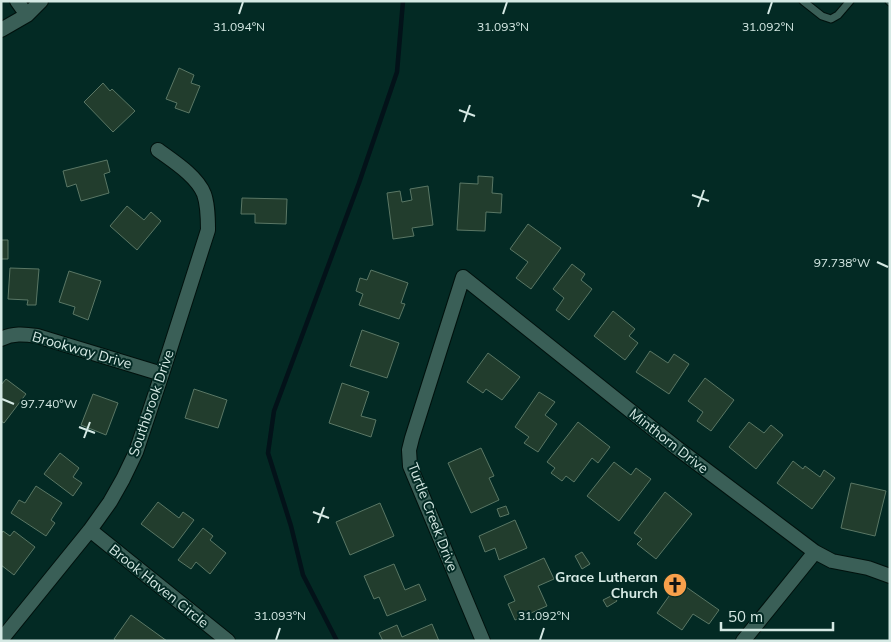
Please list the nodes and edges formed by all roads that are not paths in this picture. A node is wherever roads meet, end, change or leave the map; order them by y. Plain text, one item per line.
1 (17, 1) edge
2 (41, 1) edge
3 (803, 1) edge
4 (850, 1) edge
5 (27, 15) junction
6 (1, 30) edge
7 (158, 150) dead end
8 (463, 277) joint
9 (1, 339) edge
10 (162, 374) junction
11 (90, 530) junction
12 (815, 552) junction
13 (890, 576) edge
14 (1, 640) edge
15 (228, 641) edge
16 (483, 641) edge
17 (743, 641) edge

1 - 5 street
2 - 5 street
3 - 4 lane
5 - 6 street
7 - 10 street, Southbrook Drive
8 - 12 street, Minthorn Drive
8 - 16 street, Turtle Creek Drive
9 - 10 street, Brookway Drive
10 - 11 street, Southbrook Drive
11 - 14 street, Southbrook Drive
11 - 15 street, Brook Haven Circle
12 - 13 street, Minthorn Drive
12 - 17 street

